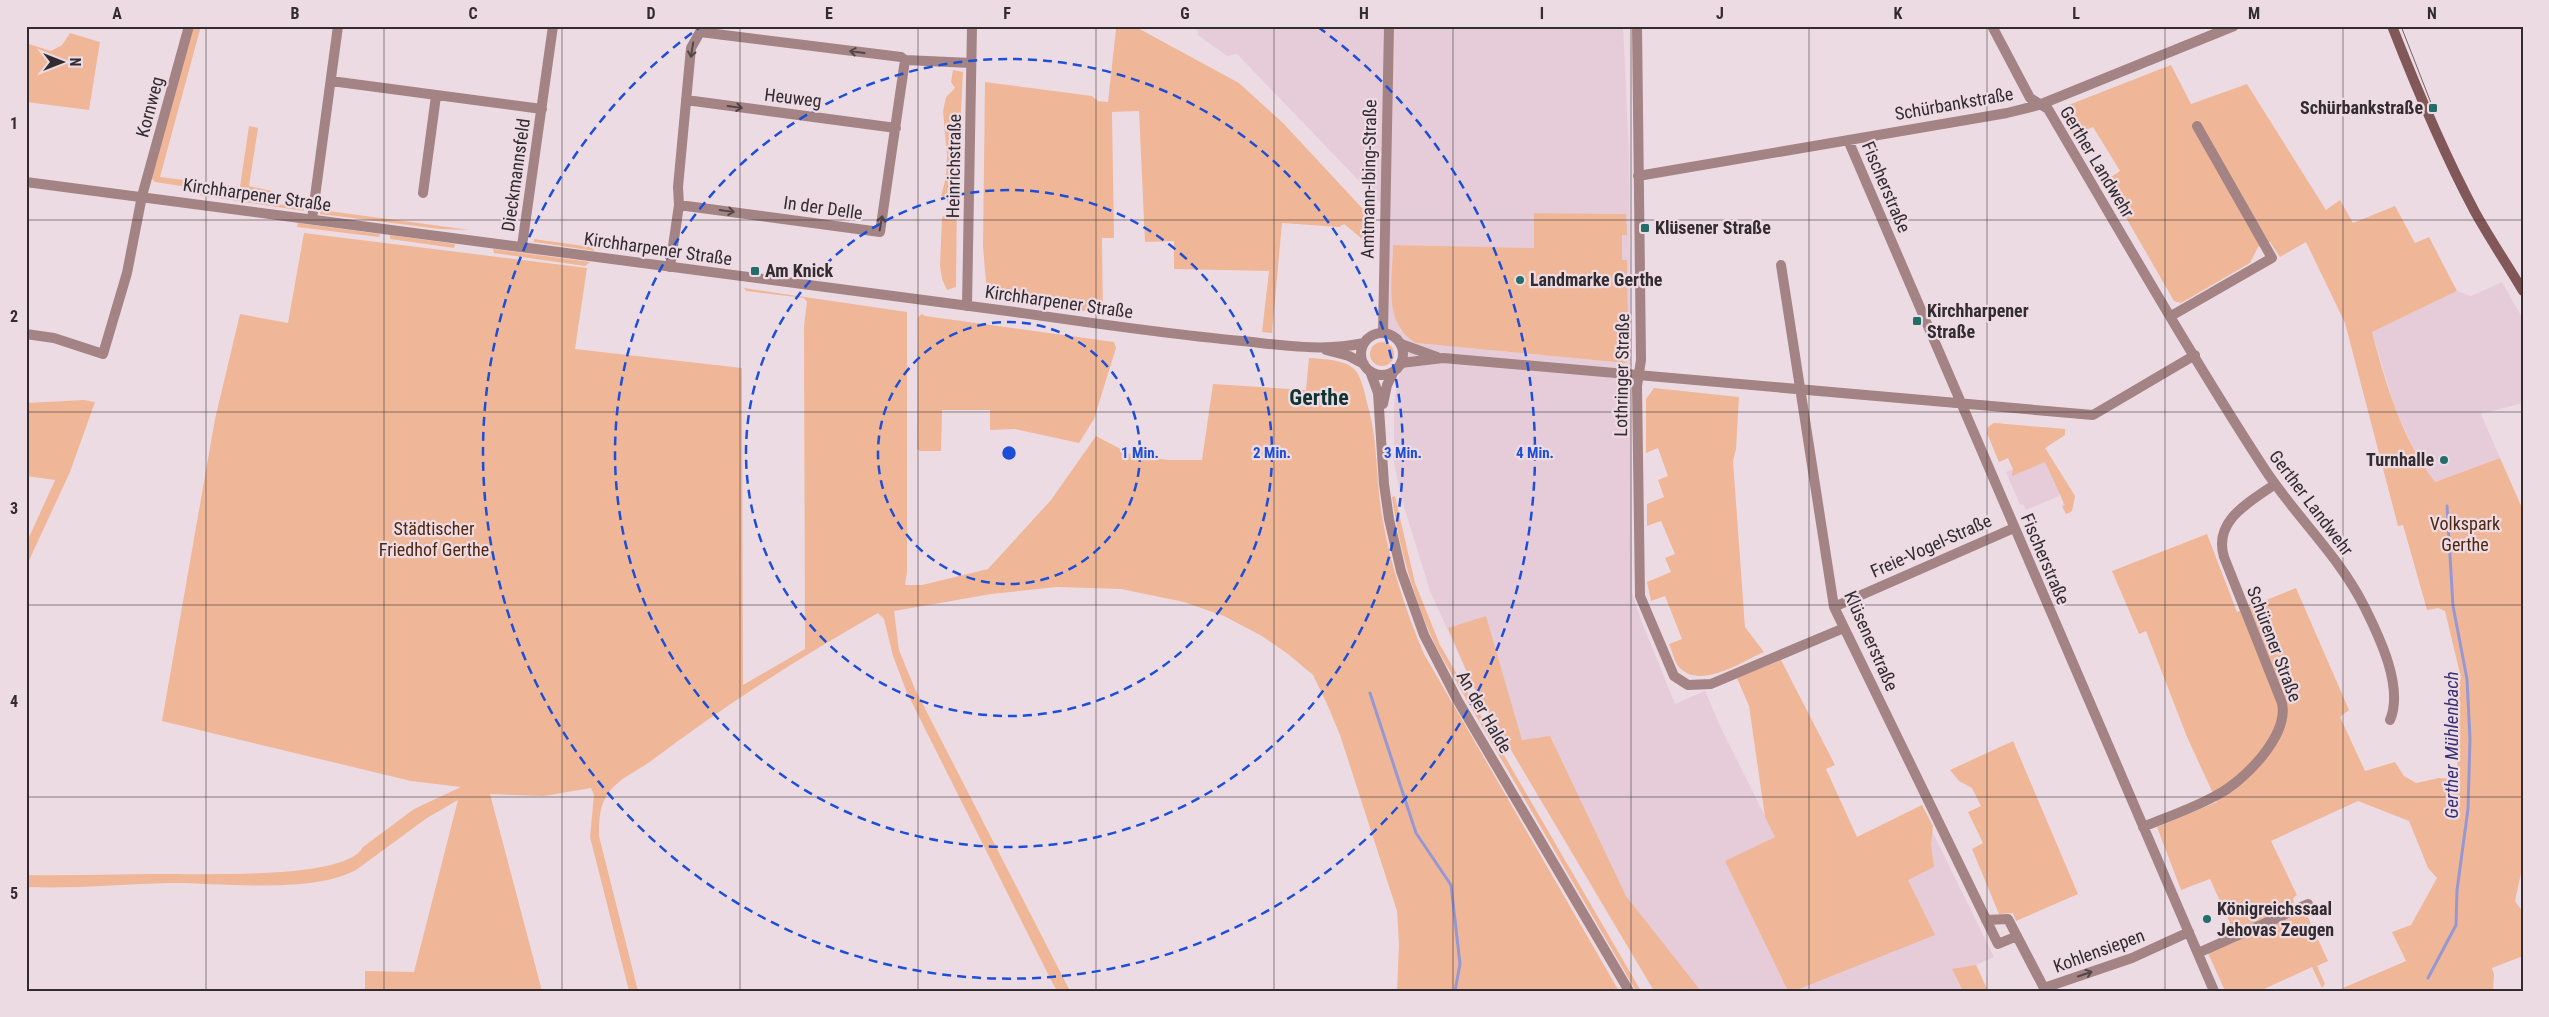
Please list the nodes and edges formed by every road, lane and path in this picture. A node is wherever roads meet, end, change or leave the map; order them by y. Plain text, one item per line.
1 (189, 26) edge
2 (338, 26) edge
3 (553, 26) edge
4 (972, 26) edge
5 (1389, 26) edge
6 (1637, 26) edge
7 (1992, 26) edge
8 (2234, 26) edge
9 (2392, 26) edge
10 (2219, 30) edge
11 (905, 60) junction
12 (971, 64) junction
13 (331, 81) junction
14 (436, 96) junction
15 (686, 100) junction
16 (2039, 104) junction
17 (542, 109) junction
18 (2197, 126) dead end
19 (896, 128) junction
20 (1848, 140) junction
21 (1638, 176) junction
22 (26, 182) edge
23 (423, 193) dead end
24 (142, 196) junction
25 (679, 204) junction
26 (312, 219) junction
27 (522, 246) junction
28 (1781, 265) dead end
29 (670, 267) junction
30 (2523, 291) edge
31 (967, 306) junction
32 (2171, 316) junction
33 (1383, 332) junction
34 (26, 334) edge
35 (1364, 343) junction
36 (1401, 344) junction
37 (1316, 348) junction
38 (2194, 354) junction
39 (1443, 358) junction
40 (1397, 367) junction
41 (1367, 368) junction
42 (1637, 375) junction
43 (1800, 390) junction
44 (1963, 405) junction
45 (1380, 425) junction
46 (2275, 484) junction
47 (2014, 528) junction
48 (1834, 606) junction
49 (1844, 628) junction
50 (2390, 720) dead end
51 (2143, 827) junction
52 (2308, 904) dead end
53 (1986, 920) junction
54 (2189, 932) junction
55 (2018, 936) junction
56 (2198, 953) junction
57 (1629, 991) edge
58 (2214, 991) edge

1 - 24 street, Kornweg
2 - 13 street
3 - 17 street, Dieckmannsfeld
4 - 12 street, Heinrichstraße
5 - 33 street, Amtmann-Ibing-Straße
6 - 21 street, Lothringer Straße
7 - 16 street, Gerther Landwehr
8 - 10 street, Schürbankstraße
9 - 30 main road
10 - 16 street, Schürbankstraße
11 - 12 street
11 -> 15 street
11 - 19 street, In der Delle
12 - 31 street, Heinrichstraße
13 - 14 street, Dieckmannsfeld
13 - 26 street
14 - 17 street, Dieckmannsfeld
14 - 23 street
15 -> 19 street, Heuweg
15 - 25 street
16 - 20 street, Schürbankstraße
16 - 32 street, Gerther Landwehr
17 - 27 street, Dieckmannsfeld
18 - 32 street
25 -> 19 street, In der Delle
20 - 21 street, Schürbankstraße
20 - 44 street, Fischerstraße
21 - 42 street, Lothringer Straße
22 - 24 street, Kirchharpener Straße
24 - 26 street, Kirchharpener Straße
24 - 34 street, Kornweg
25 - 29 street
26 - 27 street, Kirchharpener Straße
27 - 29 street, Kirchharpener Straße
28 - 43 street, Klüsenerstraße
29 - 31 street, Kirchharpener Straße
31 - 37 street, Kirchharpener Straße
32 - 38 street, Gerther Landwehr
33 - 35 street
33 - 36 street
35 - 37 street, Kirchharpener Straße
35 - 41 street
36 - 39 street
36 - 40 street
37 - 41 street, Kirchharpener Straße
38 - 44 street
38 - 46 street, Gerther Landwehr
39 - 40 street
39 - 42 street
40 - 41 street
40 - 45 street, An der Halde
41 - 45 street, An der Halde
42 - 43 street
42 - 49 street, Lothringer Straße
43 - 44 street
43 - 48 street, Klüsenerstraße
44 - 47 street, Fischerstraße
45 - 57 street, An der Halde
46 - 50 street, Gerther Landwehr
46 - 51 street, Schürener Straße
47 - 48 street, Freie-Vogel-Straße
47 - 51 street, Fischerstraße
48 - 49 street, Klüsenerstraße
49 - 53 street, Klüsenerstraße
51 - 54 street, Fischerstraße
52 - 56 street
53 - 55 street
53 - 55 street, Klüsenerstraße
55 -> 54 street, Kohlensiepen
54 - 56 street, Fischerstraße
56 - 58 street, Fischerstraße

